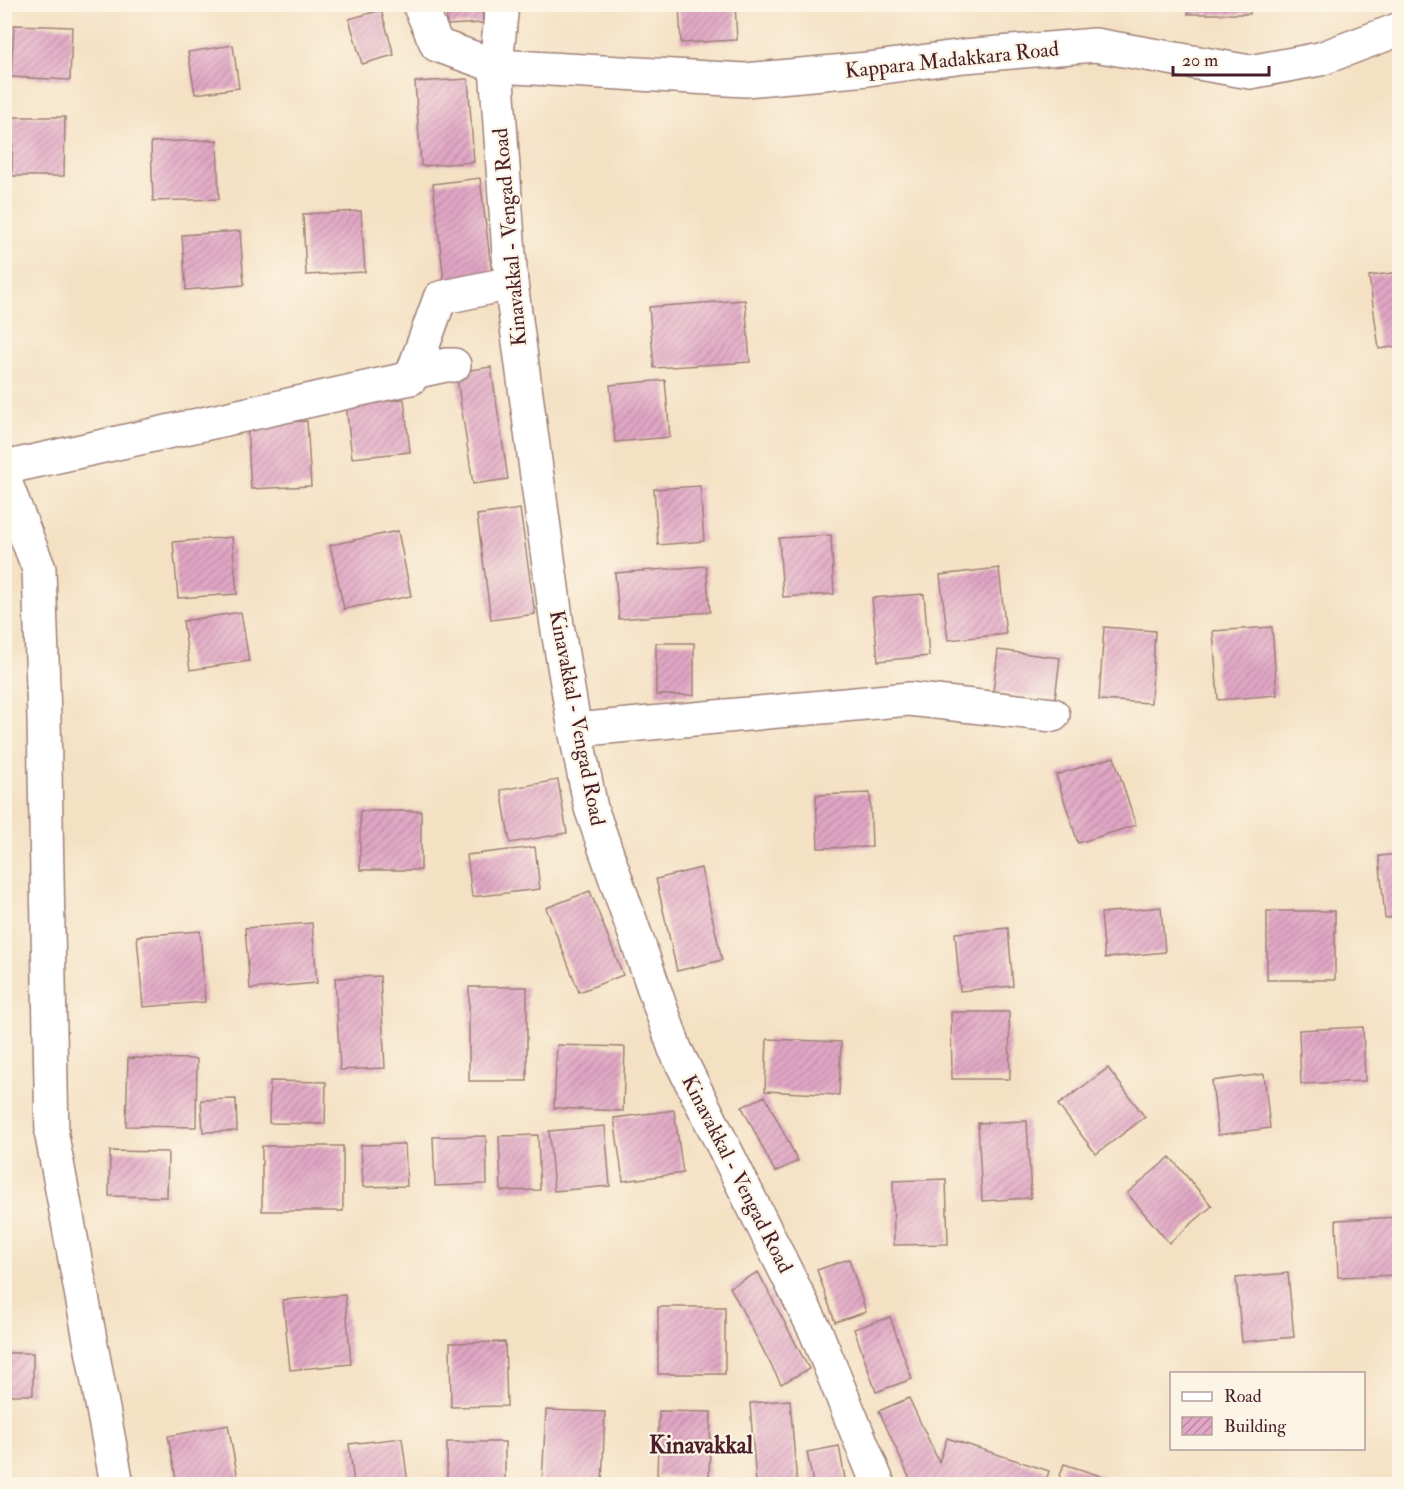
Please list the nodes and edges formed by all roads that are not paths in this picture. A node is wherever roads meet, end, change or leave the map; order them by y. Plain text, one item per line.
1 (418, 4) edge
2 (501, 4) edge
3 (1400, 29) edge
4 (496, 66) junction
5 (512, 283) junction
6 (454, 365) dead end
7 (414, 372) junction
8 (4, 468) edge
9 (4, 479) edge
10 (1053, 715) dead end
11 (575, 730) junction
12 (117, 1485) edge
13 (878, 1485) edge

1 - 4 street, Kappara Madakkara Road
2 - 4 street, Kinavakkal - Vengad Road
3 - 4 street, Kappara Madakkara Road
4 - 5 street, Kinavakkal - Vengad Road
5 - 7 street
5 - 11 street, Kinavakkal - Vengad Road
6 - 7 street
7 - 8 street
9 - 12 street
10 - 11 street
11 - 13 street, Kinavakkal - Vengad Road

